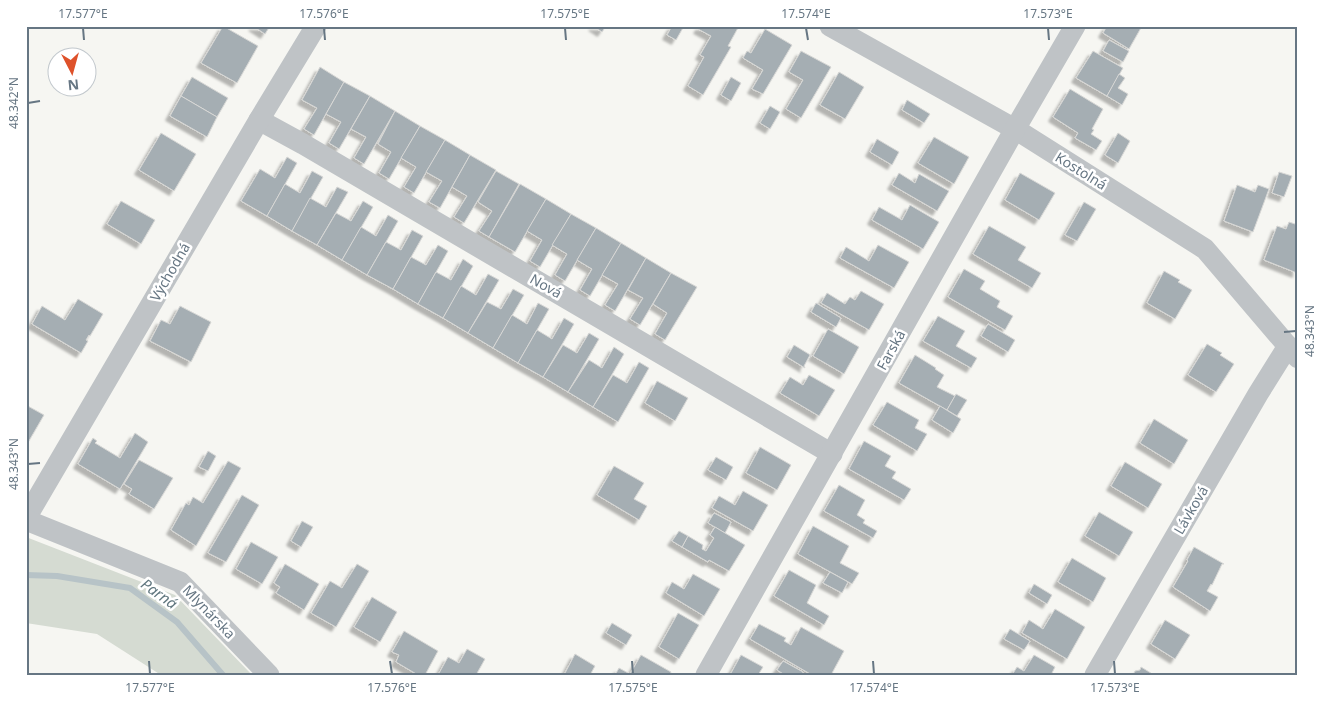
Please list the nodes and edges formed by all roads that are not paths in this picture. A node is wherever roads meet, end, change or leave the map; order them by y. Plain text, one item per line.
1 (316, 26) edge
2 (830, 26) edge
3 (1076, 26) edge
4 (259, 120) junction
5 (1015, 129) junction
6 (1293, 352) edge
7 (832, 454) junction
8 (26, 519) edge
9 (269, 675) edge
10 (706, 675) edge
11 (1095, 675) edge

1 - 4 street, Východná
2 - 5 street, Kostolná
3 - 5 street, Farská
4 - 7 street, Nová
4 - 8 street, Východná
5 - 6 street, Kostolná
5 - 7 street, Farská
6 - 11 street, Lávková
7 - 10 street, Farská
8 - 9 street, Mlynárska

